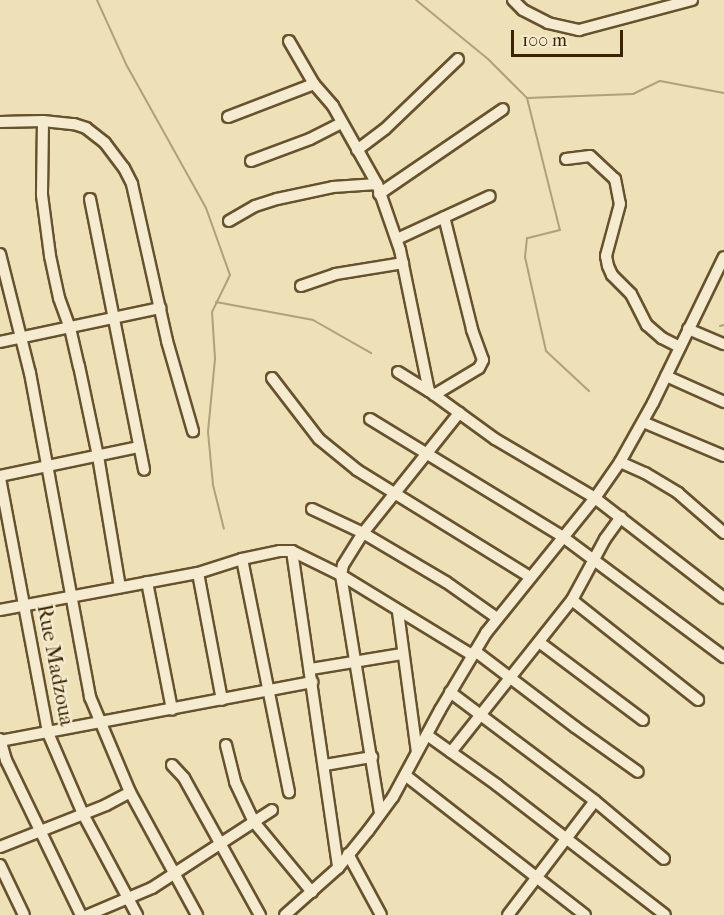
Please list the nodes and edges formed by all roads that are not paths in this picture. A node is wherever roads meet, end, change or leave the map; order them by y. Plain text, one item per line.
1 (513, 0) edge
2 (692, 0) edge
3 (289, 41) dead end
4 (458, 59) dead end
5 (314, 84) junction
6 (503, 109) dead end
7 (228, 117) dead end
8 (43, 121) junction
9 (0, 122) edge
10 (341, 123) junction
11 (357, 150) junction
12 (566, 159) dead end
13 (251, 161) dead end
14 (378, 189) junction
15 (490, 196) dead end
16 (90, 199) dead end
17 (444, 217) junction
18 (229, 221) dead end
19 (397, 239) junction
20 (0, 254) edge
21 (724, 257) edge
22 (403, 263) junction
23 (301, 286) dead end
24 (13, 304) junction
25 (0, 306) edge
26 (160, 308) junction
27 (114, 319) junction
28 (70, 328) junction
29 (688, 329) junction
30 (22, 338) junction
31 (0, 342) edge
32 (724, 344) edge
33 (680, 347) junction
34 (398, 372) dead end
35 (666, 376) junction
36 (272, 378) dead end
37 (431, 393) junction
38 (724, 402) edge
39 (459, 413) junction
40 (370, 419) dead end
41 (643, 422) junction
42 (193, 431) dead end
43 (138, 447) junction
44 (428, 455) junction
45 (98, 456) junction
46 (724, 456) edge
47 (620, 462) junction
48 (48, 465) junction
49 (144, 470) dead end
50 (0, 477) edge
51 (397, 494) junction
52 (595, 498) junction
53 (312, 508) dead end
54 (621, 517) junction
55 (363, 533) junction
56 (724, 533) edge
57 (563, 537) junction
58 (292, 551) junction
59 (595, 558) junction
60 (242, 559) junction
61 (198, 573) junction
62 (341, 575) junction
63 (530, 577) junction
64 (147, 582) junction
65 (120, 587) junction
66 (70, 595) junction
67 (724, 598) edge
68 (572, 600) junction
69 (24, 605) junction
70 (0, 610) edge
71 (398, 612) junction
72 (497, 618) junction
73 (539, 642) junction
74 (473, 653) junction
75 (402, 654) junction
76 (724, 657) edge
77 (357, 662) junction
78 (311, 669) junction
79 (508, 677) junction
80 (312, 682) junction
81 (268, 691) junction
82 (450, 692) junction
83 (222, 700) junction
84 (698, 700) dead end
85 (172, 710) junction
86 (479, 715) junction
87 (643, 720) dead end
88 (102, 723) junction
89 (48, 733) junction
90 (427, 735) junction
91 (0, 740) edge
92 (226, 745) dead end
93 (417, 752) junction
94 (451, 752) junction
95 (372, 757) junction
96 (172, 765) dead end
97 (325, 765) junction
98 (638, 772) dead end
99 (405, 775) junction
100 (130, 792) junction
101 (289, 792) dead end
102 (595, 801) junction
103 (272, 810) dead end
104 (380, 813) junction
105 (83, 814) junction
106 (254, 822) junction
107 (40, 832) junction
108 (567, 838) junction
109 (220, 844) junction
110 (0, 847) edge
111 (348, 854) junction
112 (664, 859) dead end
113 (0, 865) edge
114 (338, 868) junction
115 (176, 874) junction
116 (538, 876) junction
117 (312, 892) junction
118 (128, 899) junction
119 (24, 915) edge
120 (81, 915) edge
121 (88, 915) edge
122 (136, 915) edge
123 (197, 915) edge
124 (260, 915) edge
125 (285, 915) edge
126 (381, 915) edge
127 (508, 915) edge
128 (585, 915) edge
129 (665, 915) edge

1 - 2 street
3 - 5 street
4 - 11 street
5 - 7 street
5 - 10 street
6 - 14 street
8 - 9 street
8 - 26 street
8 - 28 street
10 - 11 street
10 - 13 street
11 - 14 street
12 - 33 street
14 - 18 street
14 - 19 street
15 - 17 street
16 - 27 street
17 - 19 street
17 - 37 street
19 - 22 street
20 - 24 street
21 - 29 street
22 - 23 street
22 - 37 street
24 - 25 street
24 - 30 street
26 - 27 street
26 - 42 street
27 - 28 street
27 - 43 street
28 - 30 street
28 - 45 street
29 - 32 street
29 - 33 street
30 - 31 street
30 - 48 street
33 - 35 street
34 - 37 street
35 - 38 street
35 - 41 street
36 - 51 street
37 - 39 street
39 - 44 street
39 - 52 street
40 - 44 street
41 - 46 street
41 - 47 street
43 - 45 street
43 - 49 street
44 - 51 street
44 - 57 street
45 - 48 street
45 - 65 street
47 - 52 street
47 - 56 street
48 - 50 street
48 - 66 street
50 - 69 street, Rue Madzoua
51 - 55 street
51 - 63 street
52 - 54 street
52 - 57 street
53 - 55 street
54 - 59 street
54 - 67 street
55 - 62 street
55 - 72 street
57 - 59 street
57 - 63 street
58 - 60 street
58 - 62 street
58 - 78 street
59 - 68 street
59 - 76 street
60 - 61 street
60 - 81 street
61 - 64 street
61 - 83 street
62 - 71 street
62 - 77 street
63 - 72 street
64 - 65 street
64 - 85 street
65 - 66 street
66 - 69 street
66 - 88 street
68 - 73 street
68 - 84 street
69 - 70 street
69 - 89 street, Rue Madzoua
71 - 74 street
71 - 75 street
72 - 74 street
73 - 79 street
73 - 87 street
74 - 79 street
74 - 82 street
75 - 77 street
75 - 93 street
77 - 78 street
77 - 95 street
78 - 80 street
79 - 86 street
79 - 98 street
80 - 81 street
80 - 97 street
81 - 83 street
81 - 101 street
82 - 86 street
82 - 90 street
83 - 85 street
85 - 88 street
86 - 94 street
86 - 102 street
88 - 89 street
88 - 100 street
89 - 91 street
89 - 105 street, Rue Madzoua
90 - 93 street
90 - 94 street
91 - 107 street
92 - 106 street
93 - 99 street
94 - 108 street
95 - 97 street
95 - 104 street
96 - 109 street
97 - 114 street
99 - 104 street
99 - 116 street
100 - 105 street
100 - 115 street
102 - 108 street
102 - 112 street
103 - 106 street
104 - 111 street
105 - 107 street
105 - 118 street, Rue Madzoua
106 - 109 street
106 - 117 street
107 - 110 street
107 - 120 street
108 - 116 street
108 - 129 street
109 - 115 street
109 - 124 street
111 - 114 street
111 - 126 street
113 - 119 street
114 - 117 street
115 - 118 street
115 - 123 street
116 - 127 street
116 - 128 street
117 - 125 street
118 - 121 street
118 - 122 street, Rue Madzoua

